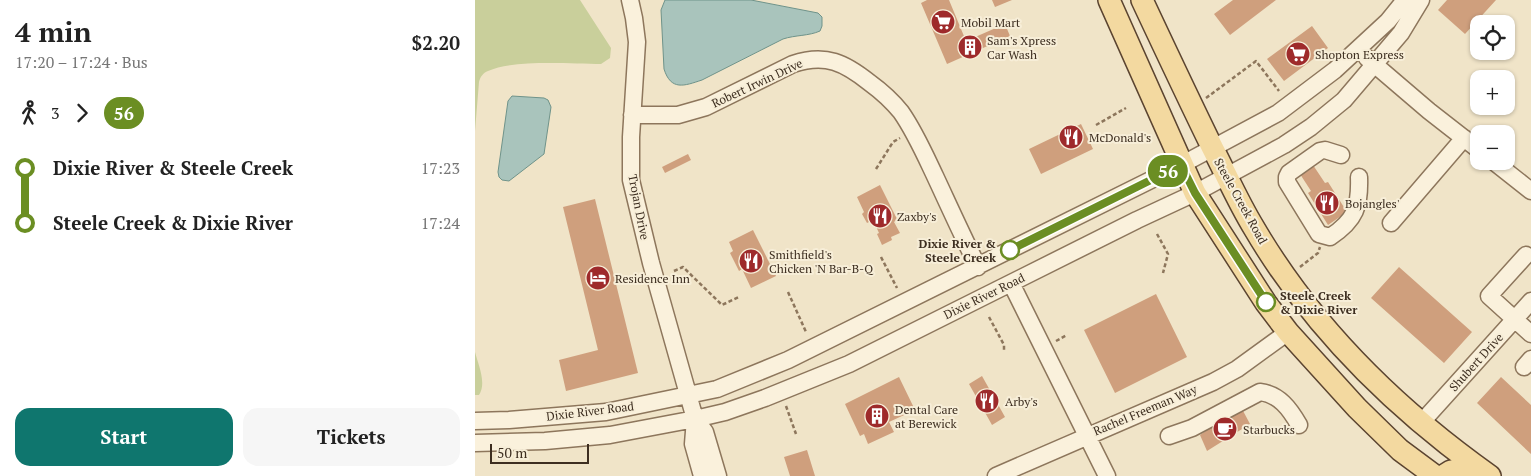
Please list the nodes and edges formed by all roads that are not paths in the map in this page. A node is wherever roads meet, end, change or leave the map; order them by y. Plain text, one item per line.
1 (630, 0) edge
2 (1109, 0) edge
3 (1141, 0) edge
4 (1405, 0) edge
5 (1421, 0) edge
6 (1357, 49) junction
7 (1375, 65) junction
8 (632, 115) junction
9 (1464, 138) junction
10 (1470, 143) edge
11 (1213, 148) junction
12 (1341, 155) dead end
13 (1181, 165) junction
14 (1504, 170) edge
15 (1226, 176) junction
16 (1359, 177) dead end
17 (1531, 191) edge
18 (1195, 193) junction
19 (1391, 223) dead end
20 (1526, 255) dead end
21 (978, 266) junction
22 (1011, 283) junction
23 (1531, 301) edge
24 (1515, 319) junction
25 (1288, 332) junction
26 (1531, 334) edge
27 (692, 408) junction
28 (475, 421) edge
29 (1421, 423) junction
30 (1299, 424) dead end
31 (1088, 435) junction
32 (1169, 436) dead end
33 (475, 443) edge
34 (702, 476) edge
35 (718, 476) edge
36 (995, 476) edge
37 (1107, 476) edge
38 (1435, 476) edge
39 (1443, 476) edge
40 (1463, 476) edge
41 (1490, 476) edge

1 - 8 street, Trojan Drive
2 - 13 main road
3 - 11 main road, Steele Creek Road
4 - 6 street, Dixie River Road
5 - 7 street, Dixie River Road
6 - 7 street
6 - 11 street, Dixie River Road
7 - 9 street
7 - 15 street, Dixie River Road
8 - 21 street, Robert Irwin Drive
8 - 27 street, Trojan Drive
9 - 10 street
9 - 19 street
11 - 13 street, Dixie River Road
11 - 15 main road, Steele Creek Road
12 - 16 street
13 - 18 main road
13 - 21 street, Dixie River Road
14 - 17 street
15 - 18 street, Dixie River Road
15 - 29 main road, Steele Creek Road
18 - 22 street, Dixie River Road
18 - 25 main road
20 - 24 street
21 - 27 street, Dixie River Road
22 - 27 street, Dixie River Road
22 - 31 street
23 - 24 street, Shubert Drive
24 - 26 street
24 - 29 street, Shubert Drive
25 - 31 street, Rachel Freeman Way
25 - 38 main road
27 - 28 street, Dixie River Road
27 - 33 street, Dixie River Road
27 - 34 street
27 - 35 street
29 - 41 main road, Steele Creek Road
30 - 32 street
31 - 36 street, Rachel Freeman Way
31 - 37 street
39 - 40 main road

